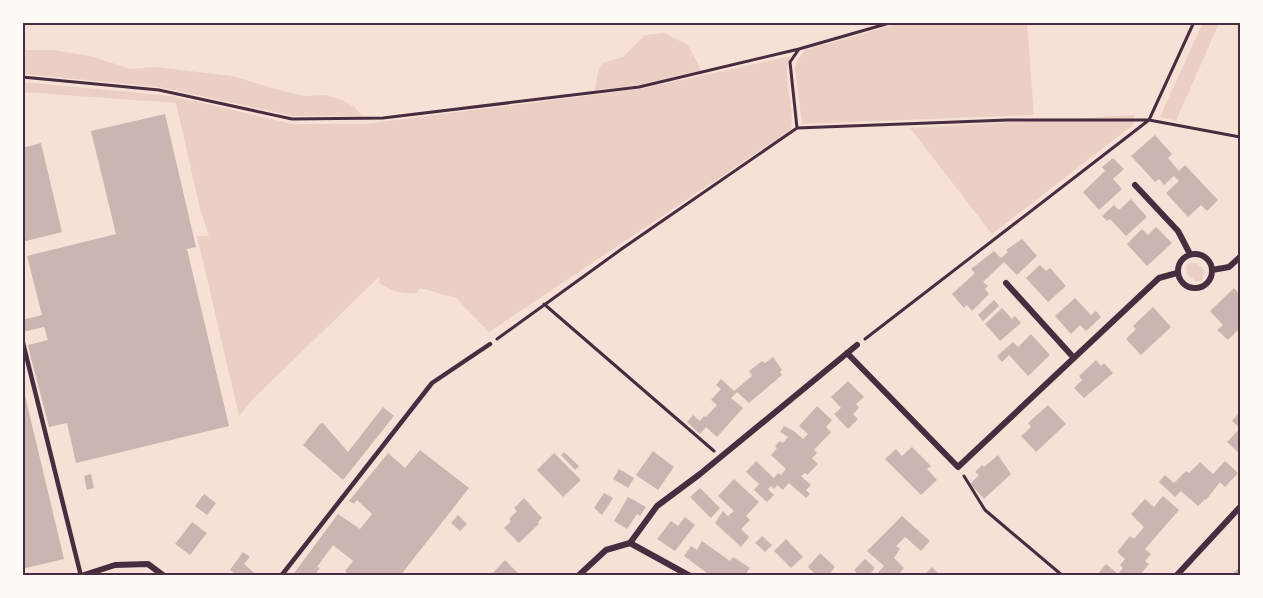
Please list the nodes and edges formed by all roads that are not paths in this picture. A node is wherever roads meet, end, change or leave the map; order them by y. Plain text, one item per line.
1 (1135, 185) dead end
2 (1190, 254) junction
3 (1240, 257) edge
4 (1212, 270) junction
5 (1177, 273) junction
6 (1006, 283) dead end
7 (22, 339) edge
8 (490, 344) road end
9 (857, 345) road end
10 (847, 353) junction
11 (1074, 358) junction
12 (1240, 507) edge
13 (630, 543) junction
14 (81, 576) edge
15 (164, 576) edge
16 (281, 576) edge
17 (578, 576) edge
18 (690, 576) edge
19 (1176, 576) edge

1 - 2 street
2 - 4 street
2 - 5 street
3 - 4 street
4 - 5 street
5 - 11 street
6 - 11 street
7 - 14 lane
8 - 16 lane
9 - 10 street
10 - 11 street
10 - 13 street
12 - 19 street
13 - 17 street
13 - 18 street
14 - 15 street

